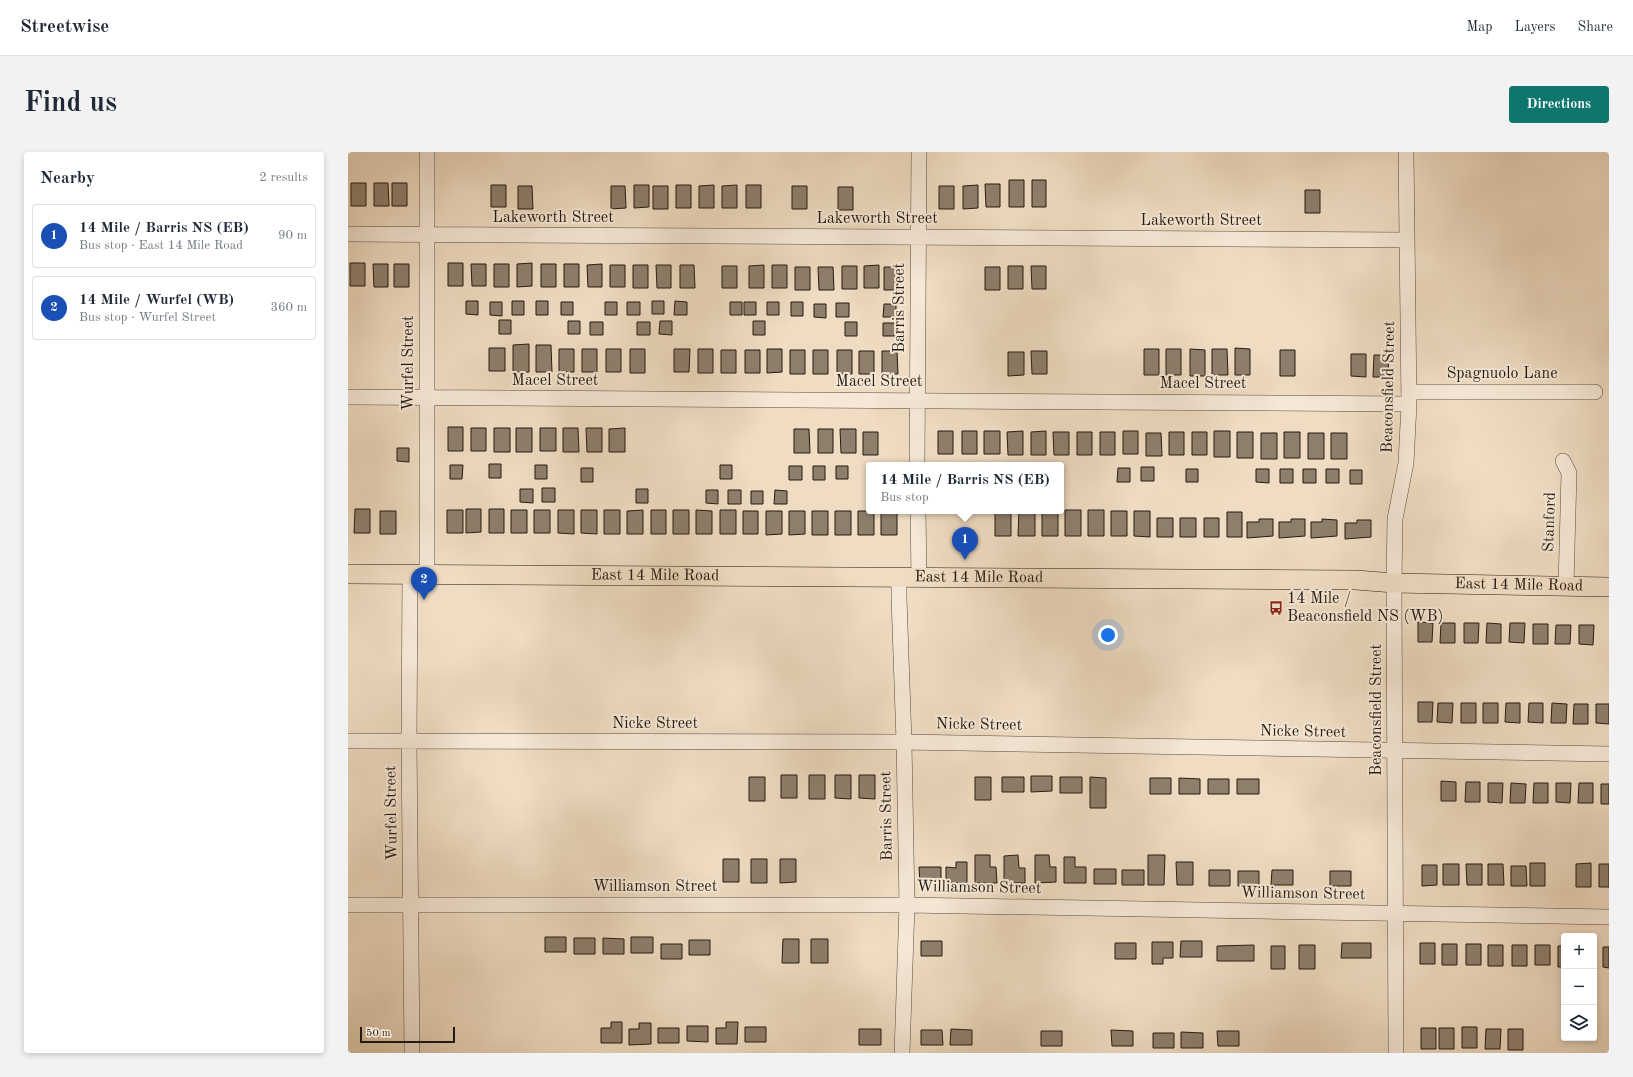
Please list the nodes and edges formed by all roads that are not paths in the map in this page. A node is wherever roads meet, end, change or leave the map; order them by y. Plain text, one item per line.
1 (427, 152) edge
2 (919, 152) edge
3 (1406, 152) edge
4 (348, 234) edge
5 (427, 235) junction
6 (918, 237) junction
7 (1407, 240) junction
8 (1595, 392) dead end
9 (348, 397) edge
10 (427, 398) junction
11 (1409, 398) junction
12 (917, 400) junction
13 (1563, 461) dead end
14 (917, 462) edge
15 (918, 514) edge
16 (419, 573) junction
17 (348, 574) edge
18 (899, 578) junction
19 (919, 578) junction
20 (1394, 583) junction
21 (1566, 586) junction
22 (1609, 587) edge
23 (348, 741) edge
24 (409, 742) junction
25 (904, 742) junction
26 (1395, 751) junction
27 (1609, 754) edge
28 (348, 905) edge
29 (410, 905) junction
30 (907, 905) junction
31 (1396, 914) junction
32 (1609, 917) edge
33 (412, 1053) edge
34 (902, 1053) edge
35 (1396, 1053) edge

1 - 5 street, Wurfel Street
2 - 6 street, Barris Street
3 - 7 street, Beaconsfield Street
4 - 5 street, Lakeworth Street
5 - 6 street, Lakeworth Street
5 - 10 street, Wurfel Street
6 - 7 street, Lakeworth Street
6 - 12 street, Barris Street
7 - 11 street, Beaconsfield Street
8 - 11 street, Spagnuolo Lane
9 - 10 street, Macel Street
10 - 12 street, Macel Street
10 - 16 street, Wurfel Street
11 - 12 street, Macel Street
11 - 20 street, Beaconsfield Street
12 - 14 street, Barris Street
13 - 21 street, Stanford
15 - 19 street
16 - 17 main road, East 14 Mile Road
16 - 18 main road, East 14 Mile Road
16 - 24 street, Wurfel Street
18 - 19 main road, East 14 Mile Road
18 - 25 street, Barris Street
19 - 20 main road, East 14 Mile Road
20 - 21 main road, East 14 Mile Road
20 - 26 street, Beaconsfield Street
21 - 22 main road, East 14 Mile Road
23 - 24 street, Nicke Street
24 - 25 street, Nicke Street
24 - 29 street, Wurfel Street
25 - 26 street, Nicke Street
25 - 30 street, Barris Street
26 - 27 street, Nicke Street
26 - 31 street, Beaconsfield Street
28 - 29 street, Williamson Street
29 - 30 street, Williamson Street
29 - 33 street, Wurfel Street
30 - 31 street, Williamson Street
30 - 34 street, Barris Street
31 - 32 street, Williamson Street
31 - 35 street, Beaconsfield Street

